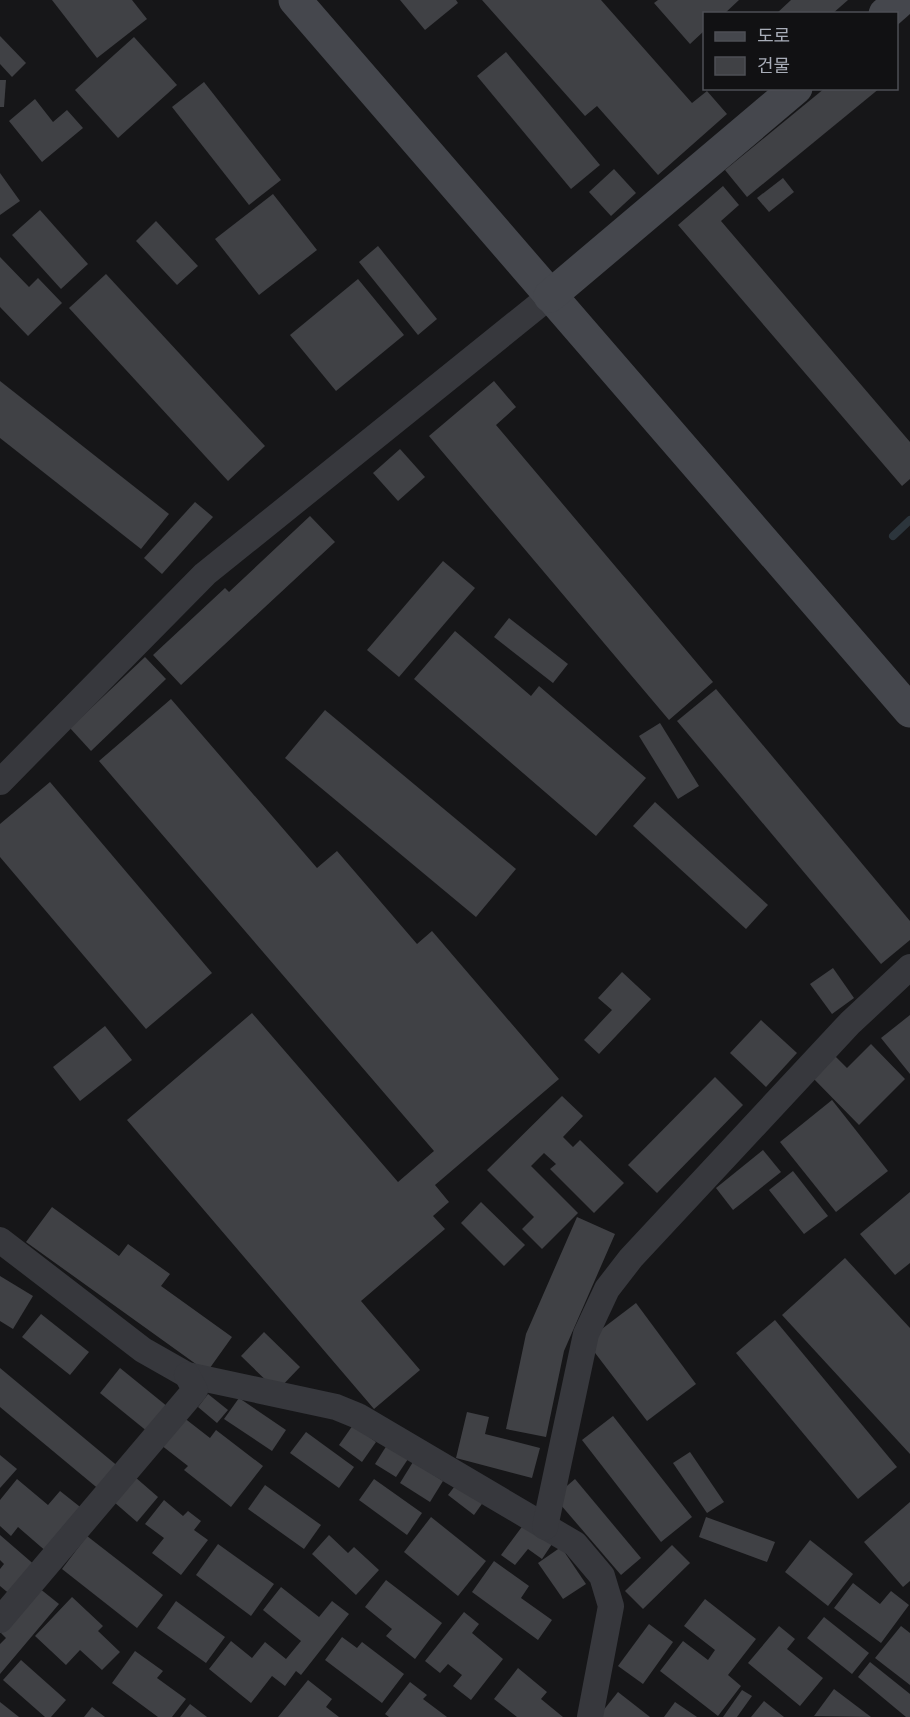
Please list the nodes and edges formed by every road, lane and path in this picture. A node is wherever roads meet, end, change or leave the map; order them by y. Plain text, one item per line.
1 (295, 0) edge
2 (901, 0) edge
3 (887, 12) edge
4 (794, 90) edge
5 (550, 296) junction
6 (910, 711) edge
7 (0, 782) edge
8 (910, 967) edge
9 (0, 1240) edge
10 (187, 1375) junction
11 (545, 1527) junction
12 (0, 1620) edge
13 (590, 1717) edge

1 - 5 main road
2 - 3 main road
4 - 5 main road
5 - 6 main road
5 - 7 street
8 - 11 street
9 - 10 street
10 - 11 street
10 - 12 street
11 - 13 street

